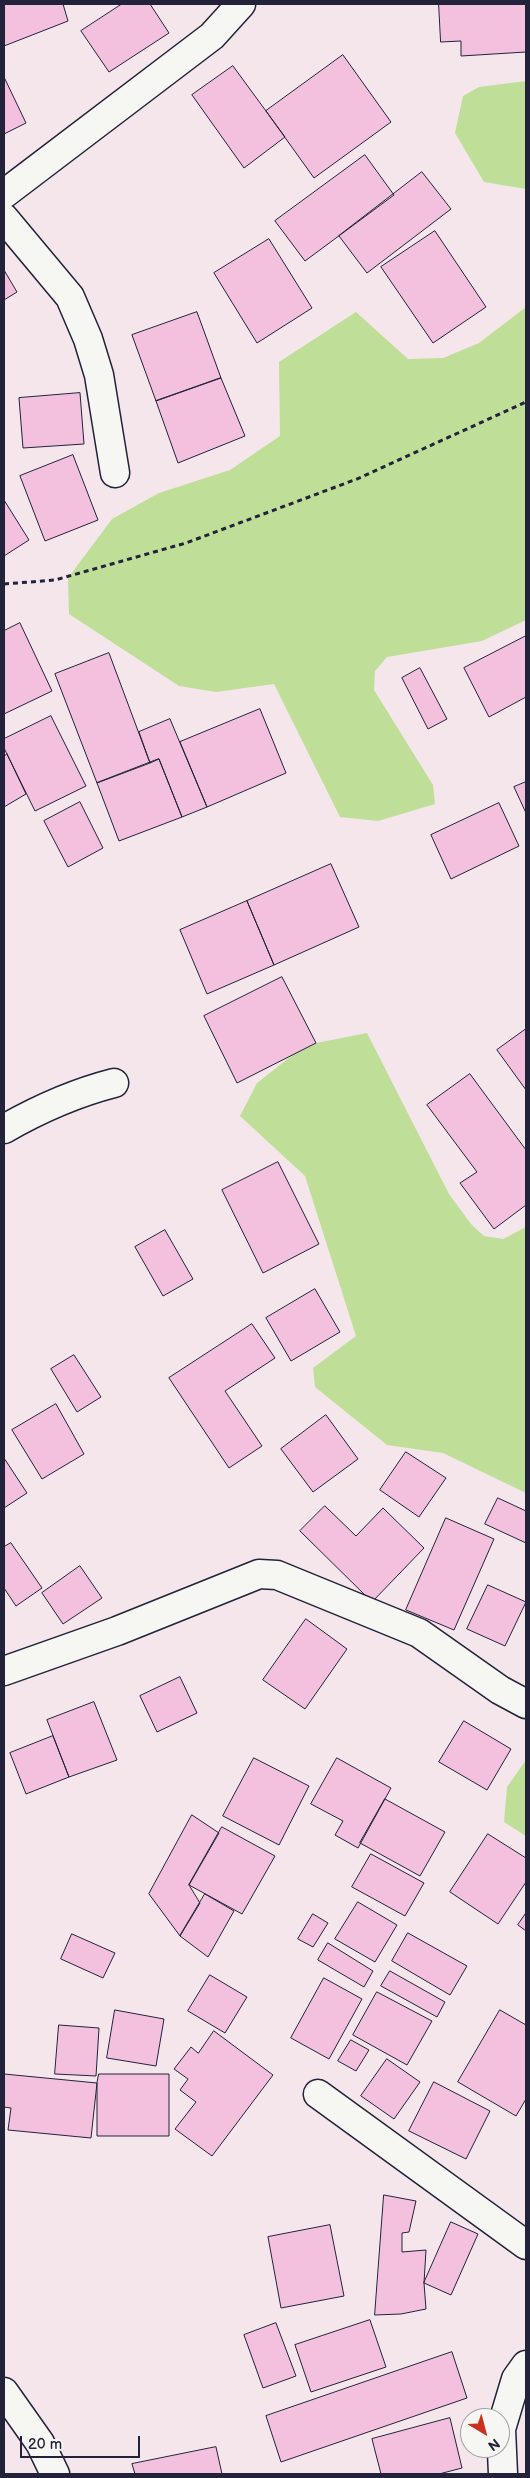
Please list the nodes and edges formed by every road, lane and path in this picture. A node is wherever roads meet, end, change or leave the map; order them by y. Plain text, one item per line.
1 (241, 4) edge
2 (4, 194) edge
3 (4, 218) edge
4 (526, 402) edge
5 (115, 473) dead end
6 (4, 584) edge
7 (114, 1083) dead end
8 (4, 1129) edge
9 (4, 1671) edge
10 (526, 1704) edge
11 (318, 2094) dead end
12 (526, 2245) edge
13 (526, 2365) edge
14 (4, 2392) edge
15 (55, 2474) edge
16 (503, 2474) edge

1 - 2 street
3 - 5 street
4 - 6 path
7 - 8 street
9 - 10 street
11 - 12 street
13 - 16 street
14 - 15 street

